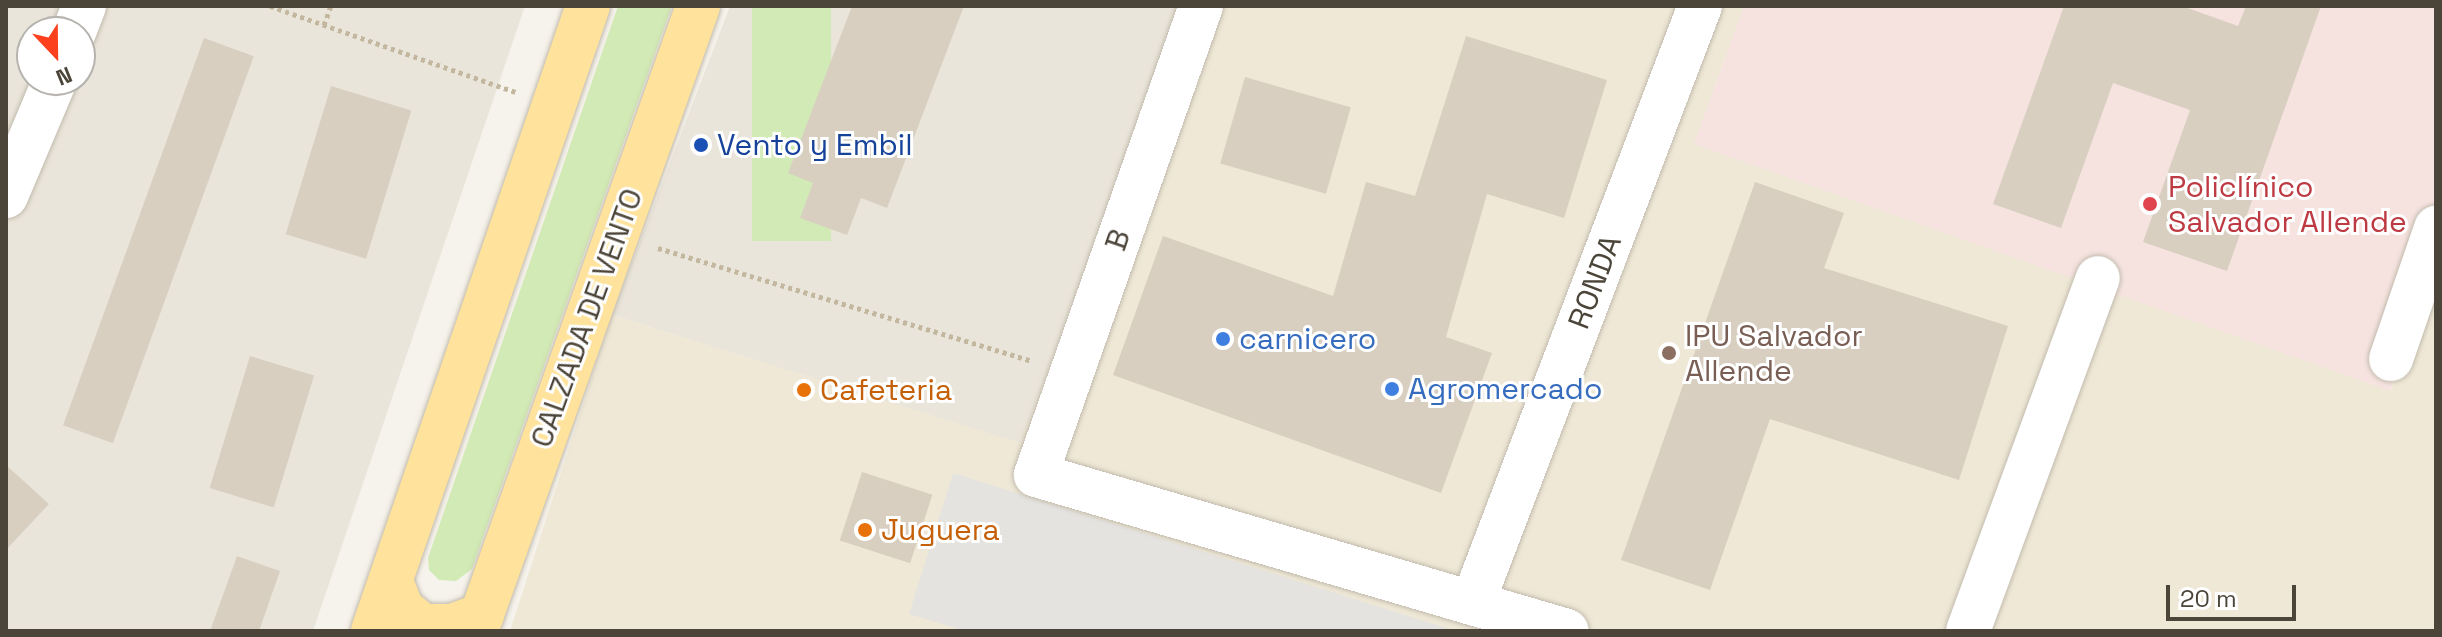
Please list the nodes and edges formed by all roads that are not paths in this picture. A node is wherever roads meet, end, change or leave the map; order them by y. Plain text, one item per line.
1 (588, 6) edge
2 (698, 6) edge
3 (1201, 6) edge
4 (1700, 6) edge
5 (48, 96) edge
6 (6, 196) edge
7 (2436, 228) edge
8 (2098, 278) dead end
9 (2391, 359) dead end
10 (391, 581) junction
11 (1473, 602) junction
12 (479, 623) edge
13 (373, 631) edge
14 (1567, 631) edge
15 (1968, 631) edge

1 - 10 main road
2 - 12 main road, CALZADA DE VENTO
3 - 11 street, B
4 - 11 street, RONDA
5 - 6 street
7 - 9 street
8 - 15 street
10 - 12 main road
10 - 13 main road
11 - 14 street

